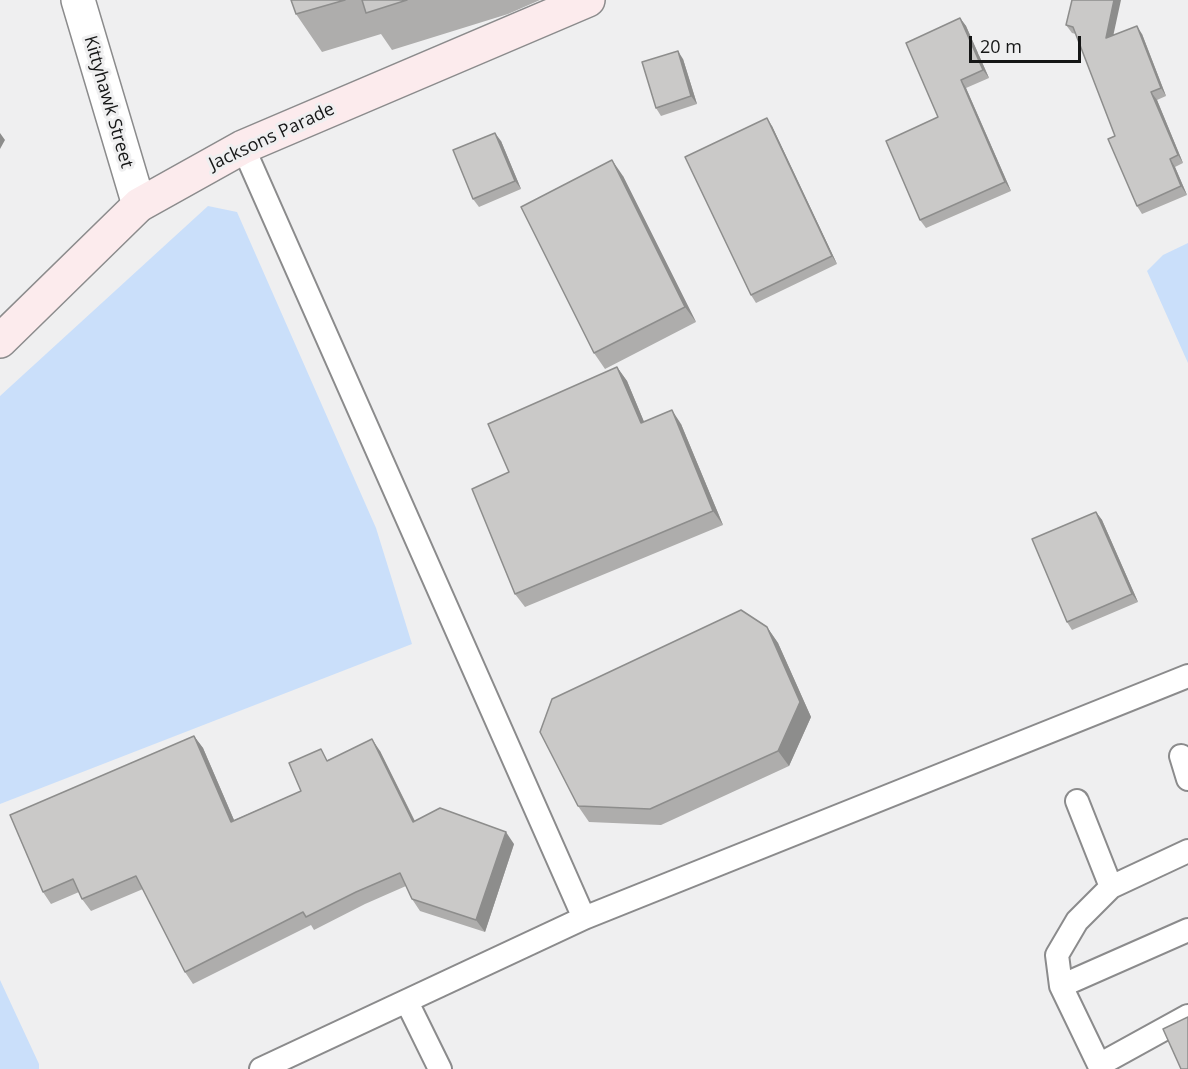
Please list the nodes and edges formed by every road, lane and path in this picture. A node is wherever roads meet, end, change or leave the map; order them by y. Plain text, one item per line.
1 (78, 0) edge
2 (588, 0) edge
3 (243, 147) junction
4 (139, 205) junction
5 (0, 341) edge
6 (1188, 676) edge
7 (1181, 756) dead end
8 (1188, 779) edge
9 (1077, 801) dead end
10 (1188, 851) edge
11 (1111, 888) junction
12 (584, 918) junction
13 (1188, 930) edge
14 (1062, 986) junction
15 (407, 1002) junction
16 (1188, 1016) edge
17 (1100, 1067) edge
18 (261, 1069) edge
19 (441, 1069) edge

1 - 4 street, Kittyhawk Street
2 - 3 street, Jacksons Parade
3 - 4 street, Jacksons Parade
3 - 12 lane
4 - 5 street, Jacksons Parade
6 - 12 lane
7 - 8 lane
9 - 11 lane
10 - 11 lane
11 - 14 lane
12 - 15 lane
13 - 14 lane
14 - 17 lane
15 - 18 lane
15 - 19 lane
16 - 17 lane

